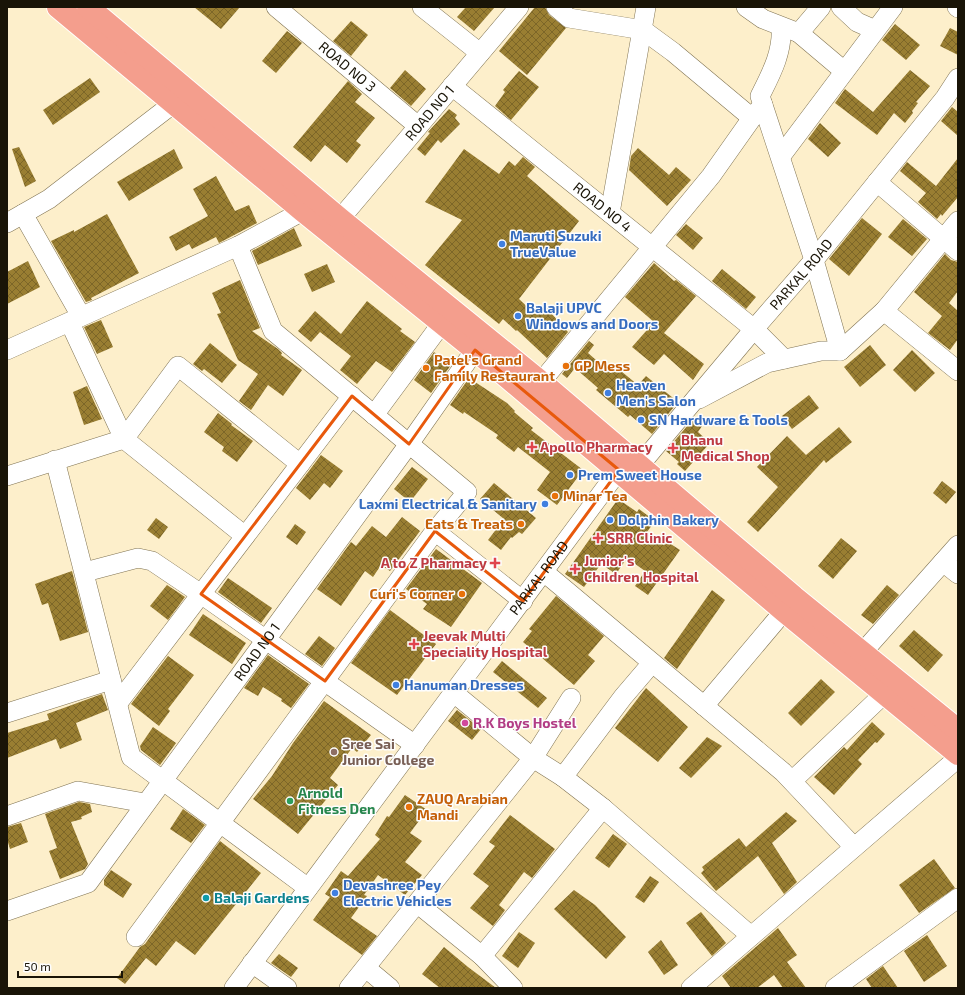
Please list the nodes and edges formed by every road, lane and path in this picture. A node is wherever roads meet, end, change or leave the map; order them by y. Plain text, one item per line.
1 (58, 7) edge
2 (88, 7) edge
3 (276, 7) edge
4 (422, 7) edge
5 (519, 7) edge
6 (556, 7) edge
7 (646, 7) edge
8 (746, 7) edge
9 (821, 7) edge
10 (841, 7) edge
11 (893, 7) edge
12 (643, 30) junction
13 (790, 30) junction
14 (875, 30) junction
15 (480, 53) junction
16 (844, 71) junction
17 (958, 78) edge
18 (452, 86) junction
19 (174, 103) junction
20 (757, 112) junction
21 (418, 126) junction
22 (781, 156) junction
23 (877, 182) junction
24 (304, 211) junction
25 (610, 212) junction
26 (15, 219) edge
27 (340, 219) junction
28 (958, 221) edge
29 (943, 238) junction
30 (238, 246) junction
31 (652, 247) junction
32 (958, 251) edge
33 (814, 260) junction
34 (884, 311) junction
35 (76, 319) junction
36 (442, 323) junction
37 (754, 328) junction
38 (7, 350) edge
39 (475, 350) junction
40 (840, 350) junction
41 (784, 360) junction
42 (958, 371) edge
43 (541, 382) junction
44 (352, 396) junction
45 (690, 404) junction
46 (374, 415) junction
47 (124, 439) junction
48 (409, 444) junction
49 (55, 460) junction
50 (300, 464) junction
51 (629, 464) junction
52 (7, 476) edge
53 (435, 532) junction
54 (245, 536) junction
55 (958, 545) edge
56 (943, 562) junction
57 (85, 572) junction
58 (544, 572) junction
59 (958, 574) edge
60 (201, 594) junction
61 (523, 601) junction
62 (784, 611) junction
63 (266, 640) junction
64 (862, 653) junction
65 (652, 663) junction
66 (111, 680) junction
67 (324, 681) junction
68 (454, 693) junction
69 (884, 694) junction
70 (571, 698) dead end
71 (118, 703) junction
72 (704, 706) junction
73 (7, 713) edge
74 (958, 730) edge
75 (415, 745) junction
76 (958, 754) edge
77 (533, 758) junction
78 (958, 758) edge
79 (563, 776) junction
80 (163, 781) junction
81 (792, 781) junction
82 (145, 803) junction
83 (603, 808) junction
84 (7, 816) edge
85 (220, 823) junction
86 (854, 847) junction
87 (308, 888) junction
88 (958, 898) edge
89 (418, 904) junction
90 (7, 911) edge
91 (751, 936) junction
92 (136, 937) dead end
93 (482, 956) junction
94 (252, 963) junction
95 (366, 968) junction
96 (234, 988) edge
97 (287, 988) edge
98 (349, 988) edge
99 (390, 988) edge
100 (513, 988) edge
101 (690, 988) edge
102 (835, 988) edge

1 - 19 highway
2 - 27 highway
3 - 21 street, ROAD NO 3
4 - 15 street
5 - 15 street, ROAD NO 1
6 - 12 street
7 - 12 street
8 - 13 street
9 - 13 street
10 - 14 street
11 - 14 street
12 - 20 street
12 - 25 street
13 - 16 street
13 - 20 street
14 - 16 street
15 - 18 street, ROAD NO 1
16 - 22 street
17 - 23 street, PARKAL ROAD
18 - 21 street, ROAD NO 1
18 - 25 street, ROAD NO 4
19 - 24 highway
19 - 26 street
20 - 22 street
20 - 31 street
21 - 27 street, ROAD NO 1
22 - 33 street
23 - 29 street
23 - 33 street, PARKAL ROAD
24 - 30 street
24 - 36 highway
25 - 31 street, ROAD NO 4
26 - 35 street
27 - 43 highway
28 - 29 street
29 - 32 street
29 - 34 street
30 - 35 street
30 - 44 street
31 - 37 street, ROAD NO 4
31 - 43 street
33 - 37 street, PARKAL ROAD
33 - 40 street
34 - 40 street
34 - 42 street
35 - 38 street
35 - 47 street
36 - 39 highway
36 - 46 street
37 - 41 street, ROAD NO 4
37 - 45 street, PARKAL ROAD
39 - 48 street, ROAD NO 1
39 - 51 highway
40 - 41 street
41 - 45 street
43 - 51 highway
44 - 46 street
44 - 50 street
45 - 51 street, PARKAL ROAD
46 - 48 street
47 - 49 street
47 - 50 street
47 - 54 street
48 - 53 street
48 - 63 street, ROAD NO 1
49 - 52 street
49 - 57 street
50 - 54 street
51 - 58 street, PARKAL ROAD
51 - 62 highway
51 - 64 highway
53 - 61 street
53 - 67 street
54 - 60 street
55 - 56 street
56 - 59 street
56 - 64 street
57 - 60 street
57 - 66 street
58 - 61 street, PARKAL ROAD
58 - 65 street
60 - 63 street
60 - 71 street
61 - 68 street, PARKAL ROAD
62 - 69 highway
62 - 72 street
63 - 67 street
63 - 80 street, ROAD NO 1
64 - 74 highway
65 - 72 street
65 - 79 street
66 - 71 street
66 - 73 street
67 - 75 street
67 - 85 street
68 - 75 street, PARKAL ROAD
68 - 77 street
69 - 76 highway
69 - 81 street
70 - 77 street
71 - 80 street
72 - 81 street
75 - 87 street, PARKAL ROAD
77 - 79 street
77 - 89 street
78 - 86 street
79 - 83 street
80 - 82 street, ROAD NO 1
80 - 85 street
81 - 86 street
82 - 84 street
82 - 90 street, ROAD NO 1
83 - 91 street
83 - 93 street
85 - 87 street
85 - 92 street
86 - 91 street
87 - 94 street, PARKAL ROAD
88 - 102 street
89 - 93 street
89 - 95 street
91 - 101 street
93 - 100 street
94 - 96 street, PARKAL ROAD
94 - 97 street
95 - 98 street
95 - 99 street

